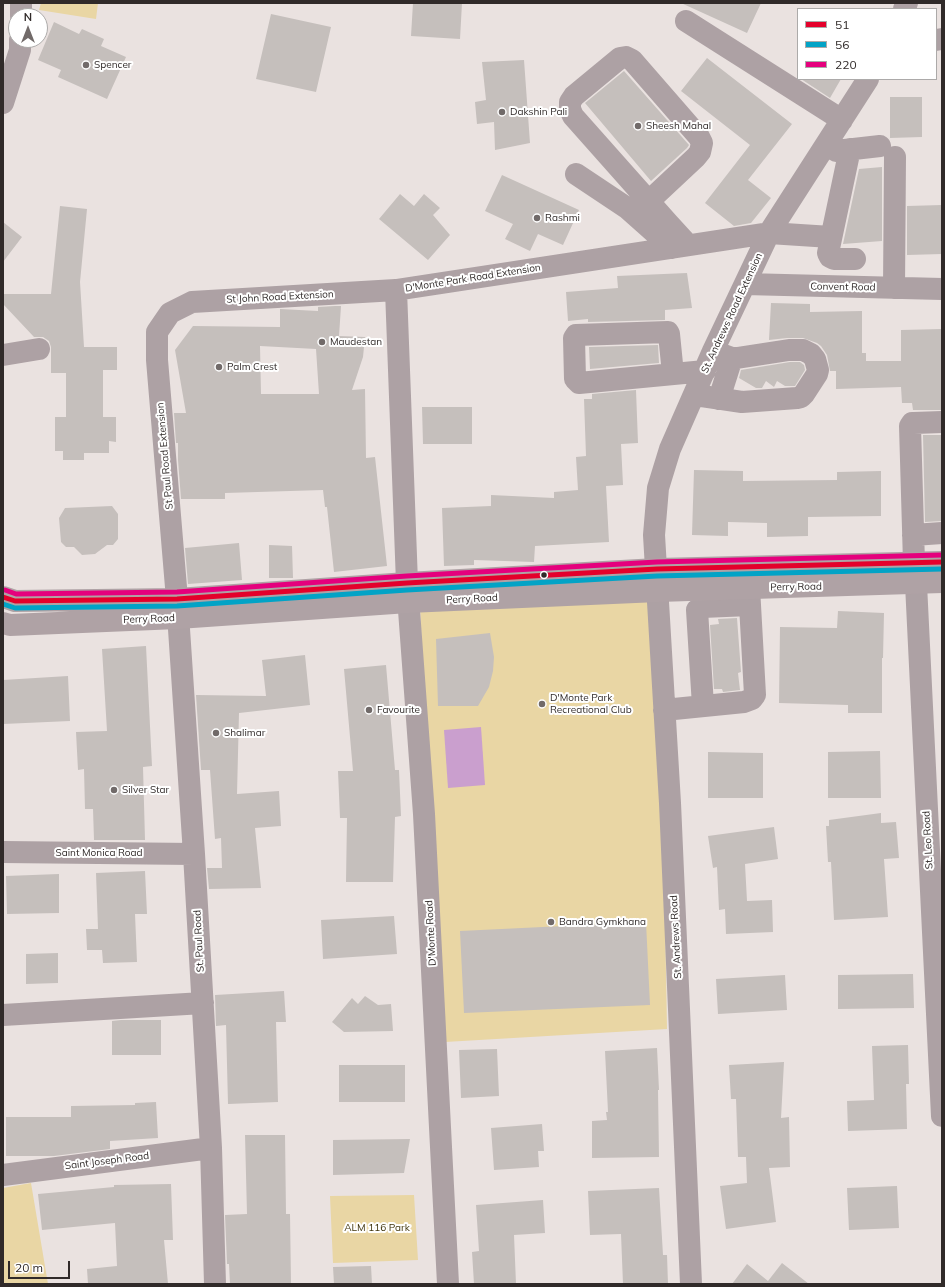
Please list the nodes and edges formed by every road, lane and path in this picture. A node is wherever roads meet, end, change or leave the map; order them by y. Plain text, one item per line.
1 (686, 21) dead end
2 (20, 48) edge
3 (867, 80) edge
4 (3, 103) edge
5 (842, 120) junction
6 (850, 149) junction
7 (821, 153) junction
8 (576, 174) dead end
9 (649, 201) junction
10 (769, 233) junction
11 (831, 237) junction
12 (680, 246) junction
13 (855, 259) dead end
14 (744, 284) junction
15 (894, 288) junction
16 (942, 289) edge
17 (396, 290) junction
18 (168, 316) joint
19 (40, 349) dead end
20 (723, 354) junction
21 (3, 355) edge
22 (705, 371) junction
23 (673, 374) junction
24 (695, 395) junction
25 (719, 399) junction
26 (942, 422) edge
27 (942, 534) edge
28 (913, 535) junction
29 (942, 562) edge
30 (657, 570) junction
31 (915, 573) junction
32 (942, 582) edge
33 (749, 587) junction
34 (658, 591) junction
35 (408, 593) junction
36 (3, 597) edge
37 (177, 608) junction
38 (3, 623) edge
39 (703, 706) junction
40 (664, 710) junction
41 (3, 852) edge
42 (194, 854) junction
43 (203, 1003) junction
44 (3, 1016) edge
45 (942, 1116) edge
46 (211, 1148) junction
47 (3, 1175) edge
48 (215, 1284) edge
49 (448, 1284) edge
50 (691, 1284) edge

1 - 5 street
2 - 4 street
3 - 5 street, St. Andrews Road Extension
5 - 7 street, St. Andrews Road Extension
6 - 7 street
6 - 11 street
6 - 15 street
7 - 10 street, St. Andrews Road Extension
8 - 12 street
9 - 9 street
9 - 12 street
10 - 11 street, D'Monte Park Road Extension
10 - 12 street, D'Monte Park Road Extension
10 - 14 street, St. Andrews Road Extension
11 - 13 street
12 - 17 street, D'Monte Park Road Extension
14 - 15 street, Convent Road
14 - 20 street, St. Andrews Road Extension
15 - 16 street, Convent Road
17 - 18 street, St John Road Extension
17 - 35 street, D'Monte Park Road Extension
18 - 37 street, St Paul Road Extension
19 - 21 street
20 - 22 street, St. Andrews Road Extension
20 - 25 street
20 - 25 street
22 - 23 street
22 - 24 street, St. Andrews Road Extension
23 - 23 street
24 - 25 street
24 - 30 street, St. Andrews Road Extension
26 - 28 street, St. Leo Road
27 - 28 street
28 - 31 street, St. Leo Road
29 - 31 main road, Perry Road
30 - 33 main road, Perry Road
30 - 34 street, St. Andrews Road Extension
30 - 35 main road, Perry Road
31 - 32 main road, Perry Road
31 - 33 main road, Perry Road
31 - 45 street, St. Leo Road
33 - 34 main road, Perry Road
33 - 39 street
33 - 39 street
34 - 35 main road, Perry Road
34 - 40 street, St. Andrews Road
35 - 37 main road, Perry Road
35 - 49 street, D'Monte Road
36 - 37 main road, Perry Road
37 - 38 main road, Perry Road
37 - 42 street, St. Paul Road
39 - 40 street
40 - 50 street, St. Andrews Road
41 - 42 street, Saint Monica Road
42 - 43 street, St. Paul Road
43 - 44 street
43 - 46 street, St. Paul Road
46 - 47 street, Saint Joseph Road
46 - 48 street, St. Paul Road

